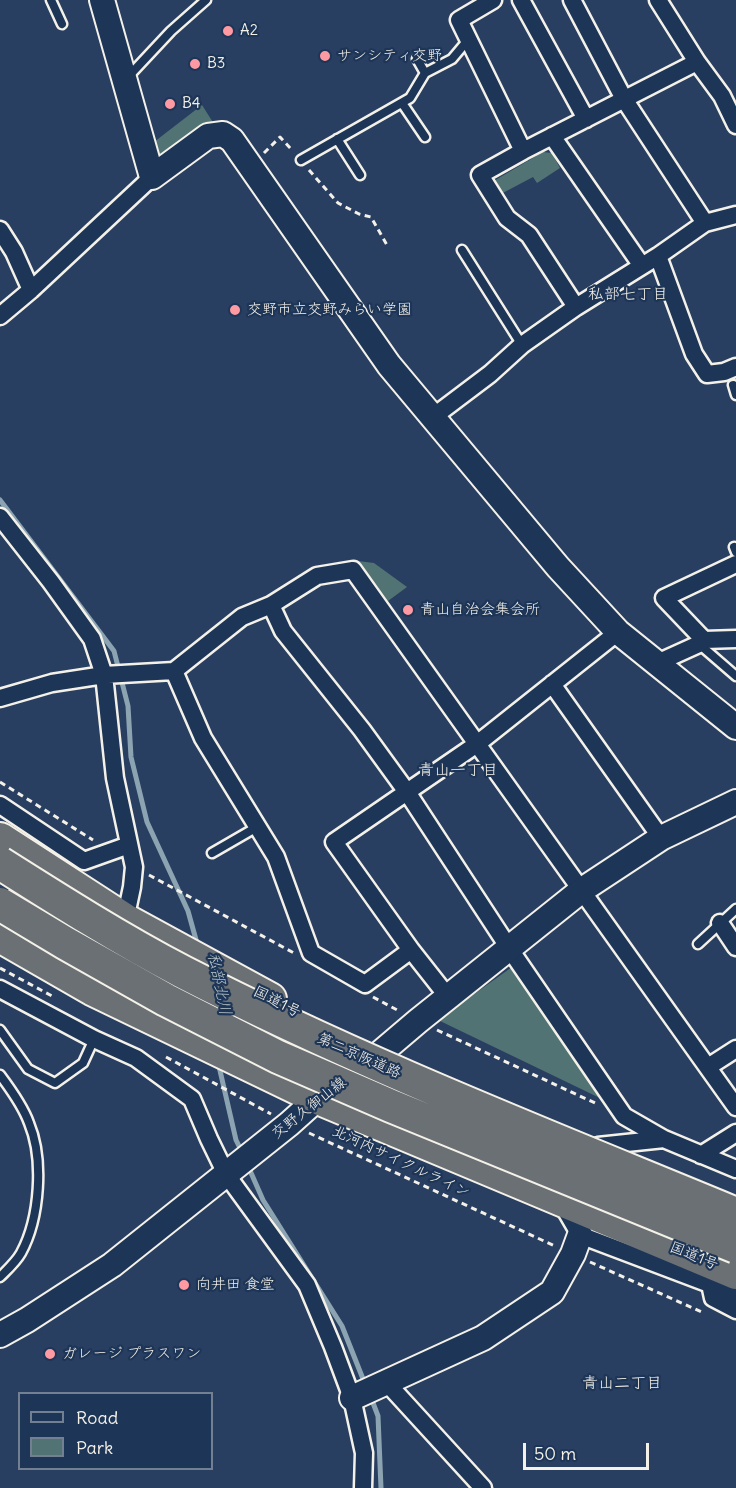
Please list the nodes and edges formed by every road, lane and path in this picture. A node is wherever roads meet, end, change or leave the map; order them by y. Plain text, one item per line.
1 (102, 0) edge
2 (206, 0) edge
3 (493, 0) edge
4 (521, 0) edge
5 (572, 0) edge
6 (658, 0) edge
7 (54, 1) edge
8 (62, 24) dead end
9 (468, 40) junction
10 (417, 59) dead end
11 (697, 62) junction
12 (425, 73) junction
13 (125, 80) junction
14 (729, 92) edge
15 (624, 99) junction
16 (402, 103) junction
17 (586, 118) junction
18 (736, 125) edge
19 (552, 136) junction
20 (425, 137) dead end
21 (337, 139) junction
22 (523, 151) junction
23 (301, 160) junction
24 (250, 167) junction
25 (360, 176) dead end
26 (152, 177) junction
27 (736, 215) edge
28 (705, 223) junction
29 (0, 230) edge
30 (387, 245) dead end
31 (462, 250) dead end
32 (658, 256) junction
33 (642, 266) junction
34 (31, 290) junction
35 (576, 307) junction
36 (0, 316) edge
37 (522, 345) junction
38 (736, 367) edge
39 (733, 385) dead end
40 (736, 395) edge
41 (433, 417) junction
42 (0, 517) edge
43 (736, 564) edge
44 (271, 605) junction
45 (618, 632) junction
46 (736, 639) edge
47 (701, 642) junction
48 (657, 663) junction
49 (174, 671) junction
50 (104, 675) junction
51 (736, 676) edge
52 (552, 684) junction
53 (0, 698) edge
54 (736, 727) edge
55 (477, 744) junction
56 (407, 792) junction
57 (736, 802) edge
58 (0, 805) edge
59 (257, 827) junction
60 (661, 838) junction
61 (0, 839) edge
62 (129, 845) junction
63 (212, 853) dead end
64 (0, 863) edge
65 (582, 890) junction
66 (0, 904) edge
67 (736, 909) edge
68 (125, 920) junction
69 (720, 923) junction
70 (0, 936) edge
71 (698, 944) dead end
72 (736, 947) edge
73 (509, 948) junction
74 (411, 950) junction
75 (0, 952) edge
76 (0, 968) edge
77 (0, 989) edge
78 (92, 989) junction
79 (448, 997) junction
80 (60, 1000) dead end
81 (0, 1030) edge
82 (94, 1039) junction
83 (736, 1049) edge
84 (161, 1055) dead end
85 (378, 1055) junction
86 (708, 1067) junction
87 (0, 1075) edge
88 (318, 1098) junction
89 (736, 1107) edge
90 (289, 1124) junction
91 (736, 1133) edge
92 (664, 1139) junction
93 (598, 1146) junction
94 (701, 1155) junction
95 (736, 1169) edge
96 (226, 1174) junction
97 (560, 1200) junction
98 (736, 1202) edge
99 (736, 1214) edge
100 (576, 1244) junction
101 (736, 1247) edge
102 (0, 1278) edge
103 (723, 1278) edge
104 (736, 1294) edge
105 (736, 1310) edge
106 (703, 1313) dead end
107 (0, 1335) edge
108 (386, 1382) junction
109 (352, 1398) junction
110 (363, 1488) edge
111 (483, 1488) edge

1 - 13 street
2 - 13 lane
3 - 9 street
4 - 17 street
5 - 15 street
6 - 11 street
7 - 8 lane
9 - 12 lane
9 - 22 street
10 - 12 lane
11 - 14 street
11 - 15 street
12 - 16 lane
13 - 26 street
14 - 18 street
15 - 17 street
15 - 28 street
16 - 20 lane
16 - 21 lane
17 - 19 street
19 - 22 street
19 - 33 street
21 - 23 lane
21 - 25 lane
22 - 35 street
23 - 24 path
23 - 30 path
24 - 26 street
24 - 41 street
26 - 34 street
27 - 28 street
28 - 32 street
29 - 34 street
31 - 37 lane
32 - 33 street
32 - 38 street
33 - 35 street
34 - 36 street
35 - 37 street
37 - 41 street
39 - 40 lane
41 - 45 street
42 - 50 street
43 - 47 street
44 - 49 street
44 - 55 street
44 - 56 street
45 - 48 street
45 - 52 street
46 - 47 street
47 - 48 street
47 - 51 lane
48 - 54 street
49 - 50 street
49 - 59 street
50 - 53 street
50 - 62 street
52 - 55 street
52 - 60 street
55 - 56 street
55 - 65 street
56 - 73 street
56 - 74 street
57 - 60 street, 交野久御山線
58 - 62 street
59 - 63 lane
59 - 74 street
60 - 65 street, 交野久御山線
61 - 68 highway, 国道1号
62 - 68 street
64 - 99 highway, 第二京阪道路, bridge
65 - 73 street, 交野久御山線
65 - 86 street
66 - 101 highway, bridge
67 - 69 lane
68 - 85 highway, 国道1号
69 - 71 lane
69 - 72 street
70 - 78 highway, 国道1号
73 - 79 street, 交野久御山線
73 - 92 street
74 - 79 street
75 - 78 street
76 - 80 path
77 - 82 street
78 - 88 highway, 国道1号
79 - 85 street, 交野久御山線
81 - 82 lane
82 - 96 street
83 - 86 street
84 - 90 path, 北河内サイクルライン
85 - 88 street, 交野久御山線
85 - 93 highway, 国道1号
86 - 89 street
87 - 102 lane
88 - 90 street, 交野久御山線
88 - 97 highway, 国道1号
90 - 96 street, 交野久御山線
90 - 100 path, 北河内サイクルライン
91 - 94 street
92 - 93 street
92 - 94 street
93 - 98 highway, 国道1号
94 - 95 street
96 - 107 street, 交野久御山線
96 - 109 street
97 - 100 street
97 - 103 highway, 国道1号
100 - 103 street
100 - 106 path, 北河内サイクルライン
100 - 108 street
103 - 104 street
103 - 105 street
108 - 109 street
108 - 111 street
109 - 110 street

